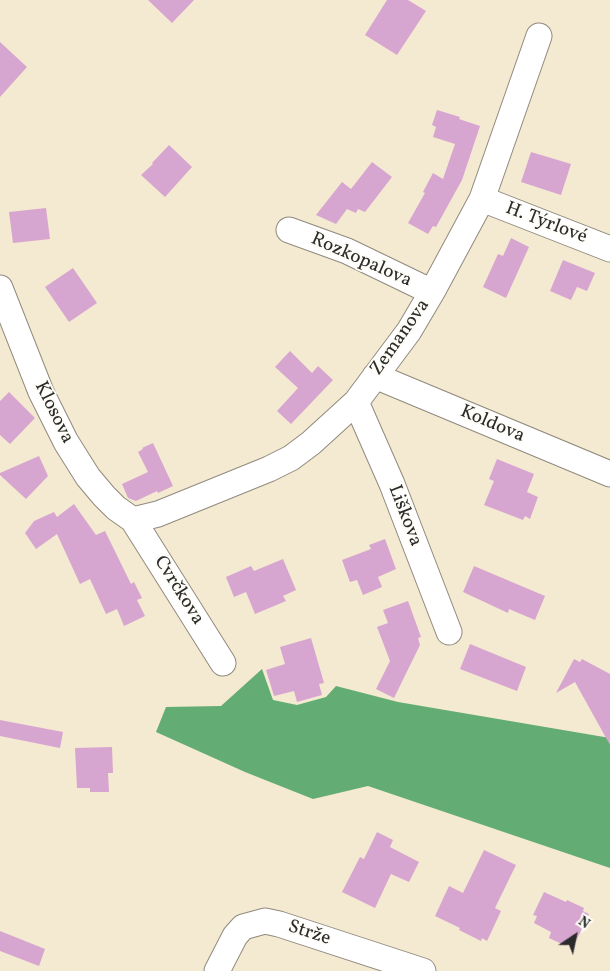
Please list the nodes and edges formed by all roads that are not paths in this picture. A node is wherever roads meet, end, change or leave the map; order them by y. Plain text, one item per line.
1 (539, 36) dead end
2 (482, 199) junction
3 (289, 230) dead end
4 (610, 249) edge
5 (0, 288) edge
6 (432, 292) junction
7 (375, 376) junction
8 (356, 402) junction
9 (610, 474) edge
10 (133, 520) junction
11 (449, 632) dead end
12 (224, 663) dead end
13 (217, 971) edge
14 (423, 971) edge

1 - 2 street, Zemanova
2 - 4 street, H. Týrlové
2 - 6 street, Zemanova
3 - 6 street, Rozkopalova
5 - 10 street, Klosova
6 - 7 street, Zemanova
7 - 8 street, Zemanova
7 - 9 street, Koldova
8 - 10 street, Zemanova
8 - 11 street, Liškova
10 - 12 street, Cvrčkova
13 - 14 street, Strže

